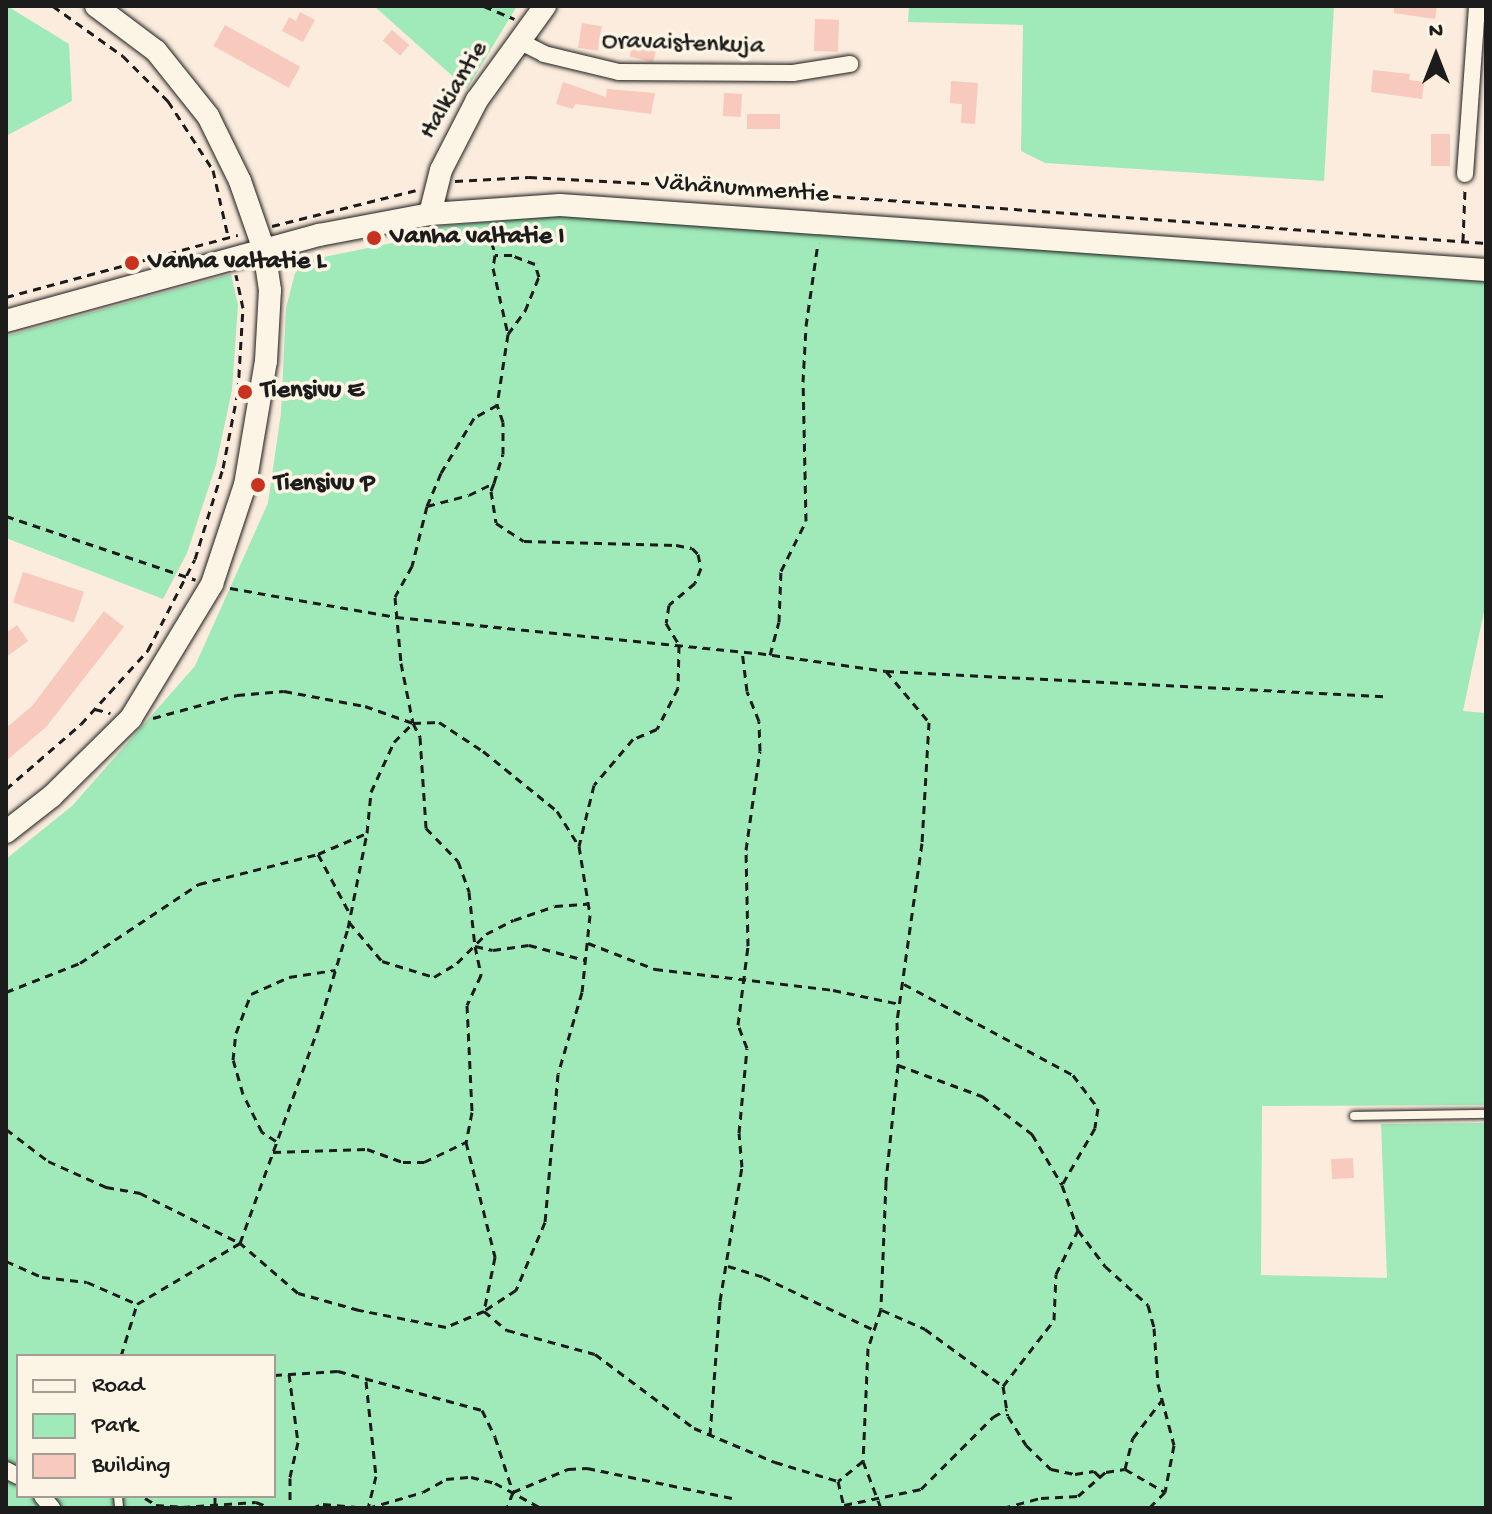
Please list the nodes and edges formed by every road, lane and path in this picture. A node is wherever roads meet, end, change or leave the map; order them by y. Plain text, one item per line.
1 (53, 6) edge
2 (96, 6) edge
3 (484, 6) edge
4 (545, 6) edge
5 (1477, 6) edge
6 (524, 32) junction
7 (850, 64) dead end
8 (1465, 174) joint
9 (482, 208) junction
10 (430, 214) junction
11 (822, 223) junction
12 (1463, 241) dead end
13 (264, 250) junction
14 (495, 255) junction
15 (232, 258) junction
16 (1486, 270) edge
17 (6, 321) edge
18 (508, 334) junction
19 (497, 405) junction
20 (494, 483) junction
21 (427, 506) junction
22 (6, 516) edge
23 (186, 578) junction
24 (212, 584) junction
25 (396, 617) junction
26 (679, 645) junction
27 (742, 651) junction
28 (770, 655) junction
29 (886, 671) junction
30 (1384, 696) dead end
31 (95, 709) junction
32 (131, 718) junction
33 (413, 723) junction
34 (6, 789) edge
35 (6, 832) edge
36 (367, 833) junction
37 (579, 846) junction
38 (318, 854) junction
39 (588, 904) junction
40 (350, 915) junction
41 (349, 922) junction
42 (587, 943) junction
43 (475, 946) junction
44 (585, 960) junction
45 (335, 970) junction
46 (742, 980) junction
47 (903, 983) junction
48 (6, 992) edge
49 (900, 1004) junction
50 (898, 1065) junction
51 (1486, 1114) edge
52 (1354, 1116) dead end
53 (6, 1129) edge
54 (277, 1142) junction
55 (466, 1142) junction
56 (273, 1152) junction
57 (1062, 1185) junction
58 (1078, 1230) junction
59 (240, 1243) junction
60 (6, 1261) edge
61 (728, 1266) junction
62 (137, 1304) junction
63 (881, 1309) junction
64 (484, 1311) junction
65 (874, 1330) junction
66 (122, 1354) edge
67 (289, 1373) junction
68 (276, 1375) edge
69 (366, 1380) junction
70 (1003, 1386) junction
71 (1163, 1398) junction
72 (1007, 1409) junction
73 (710, 1435) junction
74 (863, 1461) junction
75 (1125, 1469) junction
76 (1100, 1477) junction
77 (838, 1481) junction
78 (513, 1492) junction
79 (1165, 1492) junction
80 (877, 1495) junction
81 (145, 1498) dead end
82 (732, 1498) dead end
83 (214, 1506) edge
84 (844, 1507) edge
85 (271, 1508) edge
86 (290, 1508) edge
87 (312, 1508) edge
88 (368, 1508) edge
89 (507, 1508) edge
90 (541, 1508) edge
91 (881, 1508) edge
92 (1003, 1508) edge
93 (1149, 1508) edge

1 - 15 path
2 - 13 main road
3 - 6 path
4 - 6 main road, Halkiantie
5 - 8 street
6 - 7 street, Oravaistenkuja
6 - 10 main road, Halkiantie
8 - 12 path
9 - 10 main road, Vähänummentie
9 - 11 main road, Vähänummentie
9 - 14 path
10 - 13 main road, Vähänummentie
11 - 16 main road, Vähänummentie
11 - 28 path
13 - 15 main road, Vähänummentie
13 - 24 main road
14 - 18 path
14 - 18 path
15 - 17 main road, Vähänummentie
15 - 23 path
18 - 19 path
19 - 20 path
19 - 21 path
20 - 21 path
20 - 26 path
21 - 25 path
22 - 23 path
23 - 24 path
23 - 31 path
24 - 25 path
24 - 32 main road
25 - 26 path
25 - 33 path
26 - 27 path
26 - 37 path
27 - 28 path
27 - 46 path
28 - 29 path
29 - 30 path
29 - 47 path
31 - 32 path
31 - 34 path
32 - 33 path
32 - 35 main road
33 - 36 path
33 - 37 path
33 - 43 path
36 - 38 path
36 - 40 path
37 - 39 path
38 - 40 path
38 - 48 path
39 - 42 path
39 - 43 path
40 - 41 path
41 - 43 path
41 - 45 path
42 - 44 path
42 - 46 path
43 - 44 path
43 - 55 path
44 - 64 path
45 - 54 path
45 - 54 path
46 - 49 path
46 - 61 path
47 - 49 path
47 - 57 path
49 - 50 path
50 - 57 path
50 - 63 path
51 - 52 lane
53 - 59 path
54 - 56 path
55 - 56 path
55 - 64 path
56 - 59 path
57 - 58 path
58 - 70 path
58 - 71 path
59 - 62 path
59 - 64 path
60 - 62 path
61 - 65 path
61 - 73 path
62 - 66 path
63 - 65 path
63 - 70 path
64 - 73 path
65 - 74 path
67 - 68 path
67 - 69 path
67 - 86 path
69 - 78 path
69 - 88 path
70 - 72 path
71 - 75 path
71 - 79 path
72 - 76 path
72 - 80 path
73 - 77 path
74 - 77 path
74 - 80 path
75 - 76 path
75 - 79 path
76 - 92 path
77 - 84 path
78 - 82 path
78 - 88 path
78 - 89 path
78 - 90 path
79 - 93 path
80 - 84 path
80 - 91 path
81 - 83 path
83 - 85 path
87 - 88 path

